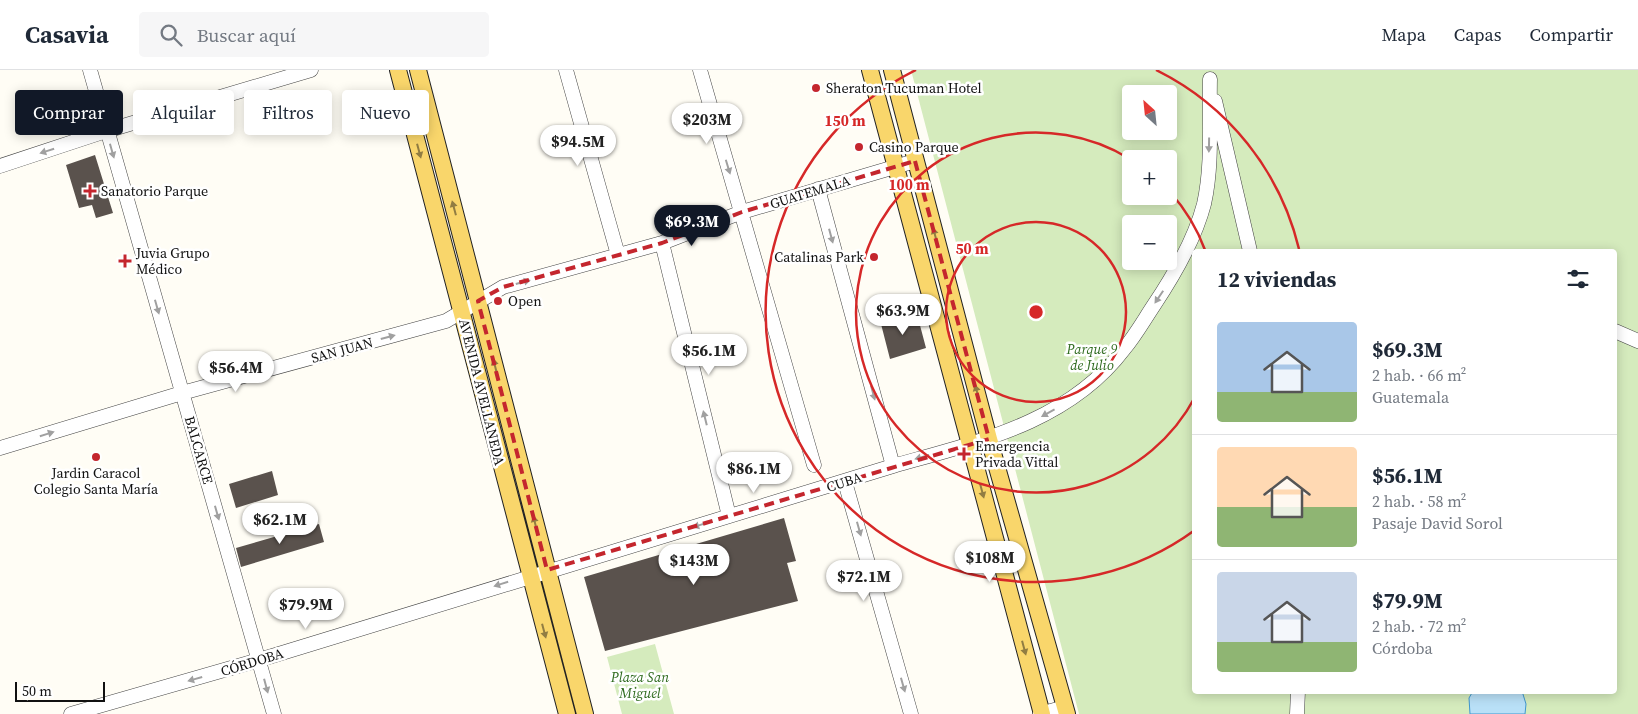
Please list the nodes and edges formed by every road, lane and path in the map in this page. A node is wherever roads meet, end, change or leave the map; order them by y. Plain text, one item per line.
1 (90, 70) edge
2 (312, 70) edge
3 (398, 70) edge
4 (418, 70) edge
5 (566, 70) edge
6 (700, 70) edge
7 (870, 70) edge
8 (892, 70) edge
9 (295, 72) edge
10 (1209, 75) edge
11 (95, 90) edge
12 (123, 126) edge
13 (94, 135) edge
14 (107, 135) edge
15 (916, 161) junction
16 (0, 166) edge
17 (895, 167) junction
18 (818, 189) junction
19 (742, 212) junction
20 (662, 243) junction
21 (1250, 249) edge
22 (618, 256) junction
23 (478, 301) junction
24 (461, 313) junction
25 (1617, 332) edge
26 (1638, 341) edge
27 (182, 393) junction
28 (989, 439) junction
29 (969, 444) junction
30 (0, 448) edge
31 (814, 466) dead end
32 (892, 466) junction
33 (845, 482) junction
34 (729, 516) junction
35 (547, 570) junction
36 (529, 576) junction
37 (259, 660) junction
38 (1298, 694) edge
39 (1066, 710) edge
40 (71, 714) edge
41 (274, 714) edge
42 (567, 714) edge
43 (585, 714) edge
44 (911, 714) edge
45 (1041, 714) edge
46 (1297, 714) edge

1 - 11 street, BALCARCE
2 - 9 street
3 -> 24 main road, AVENIDA AVELLANEDA
23 -> 4 main road, AVENIDA AVELLANEDA
5 - 22 street
6 -> 19 street
7 - 17 main road
8 - 15 main road
9 - 12 street
10 - 21 street
10 -> 28 street, CUBA
13 -> 16 street
14 -> 27 street, BALCARCE
15 - 17 street, GUATEMALA
28 -> 15 main road
17 - 18 street, GUATEMALA
17 - 29 main road
18 - 19 street, GUATEMALA
18 -> 32 street
19 - 20 street, GUATEMALA
19 - 31 street
20 - 22 street, GUATEMALA
34 -> 20 street
23 -> 22 street, GUATEMALA
23 - 24 street, SAN JUAN
35 -> 23 main road, AVENIDA AVELLANEDA
27 -> 24 street, SAN JUAN
24 - 36 main road, AVENIDA AVELLANEDA
25 - 26 street
30 -> 27 street, SAN JUAN
27 -> 37 street, BALCARCE
28 - 29 street, CUBA
28 - 39 main road
29 -> 32 street, CUBA
29 -> 45 main road
32 - 33 street, CUBA
33 - 34 street, CUBA
33 -> 44 street
34 -> 35 street, CUBA
35 - 36 street, CÓRDOBA
35 - 43 main road, AVENIDA AVELLANEDA
36 -> 37 street, CÓRDOBA
36 -> 42 main road, AVENIDA AVELLANEDA
37 -> 40 street, CÓRDOBA
37 -> 41 street, BALCARCE
38 - 46 street
39 - 45 street

